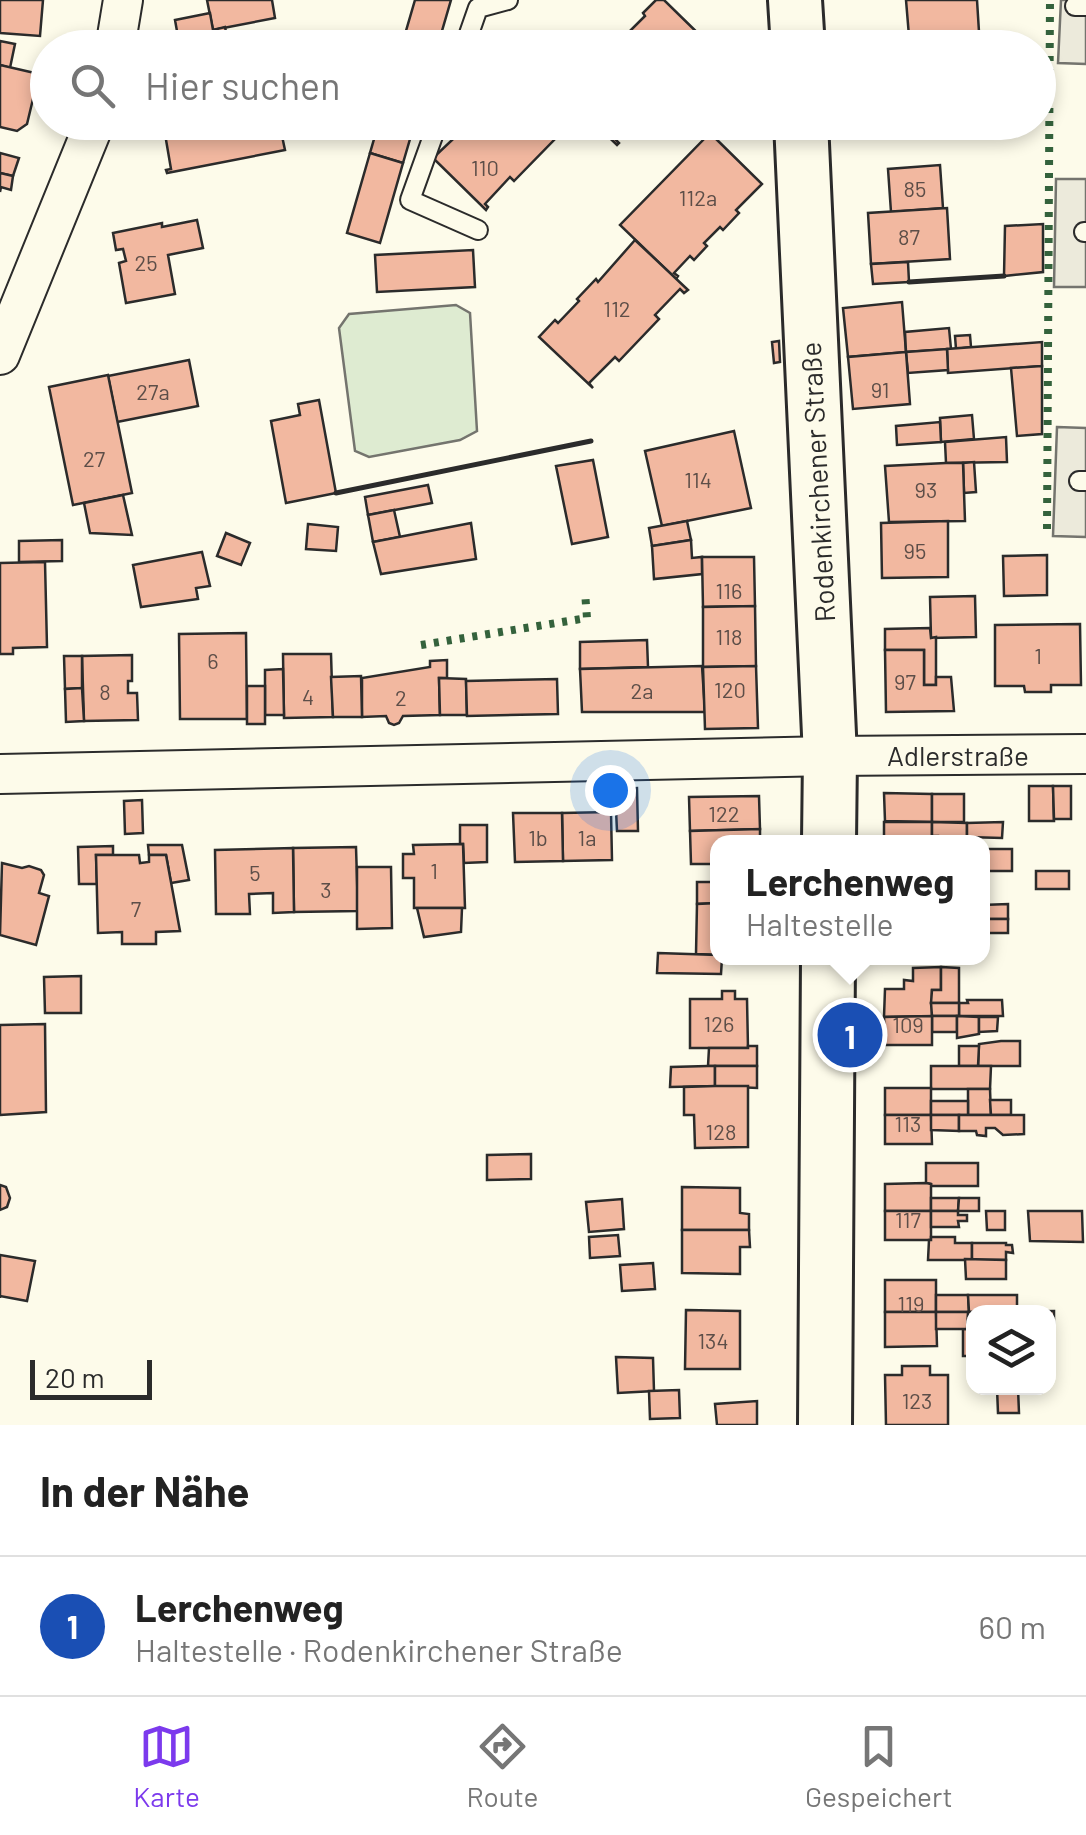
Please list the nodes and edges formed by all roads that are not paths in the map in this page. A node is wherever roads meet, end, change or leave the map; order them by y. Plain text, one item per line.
1 (124, 0) edge
2 (508, 0) edge
3 (795, 0) edge
4 (118, 30) edge
5 (470, 30) edge
6 (797, 30) edge
7 (88, 140) edge
8 (432, 140) edge
9 (802, 140) edge
10 (478, 230) dead end
11 (0, 355) edge
12 (1086, 754) edge
13 (830, 756) junction
14 (0, 774) edge
15 (830, 835) edge
16 (828, 965) edge
17 (825, 1425) edge

1 - 4 street
2 - 5 lane
3 - 6 main road
7 - 11 street
8 - 10 lane
9 - 13 main road, Rodenkirchener Straße
12 - 13 street, Adlerstraße
13 - 14 street, Adlerstraße
13 - 15 main road, Rodenkirchener Straße
16 - 17 main road

